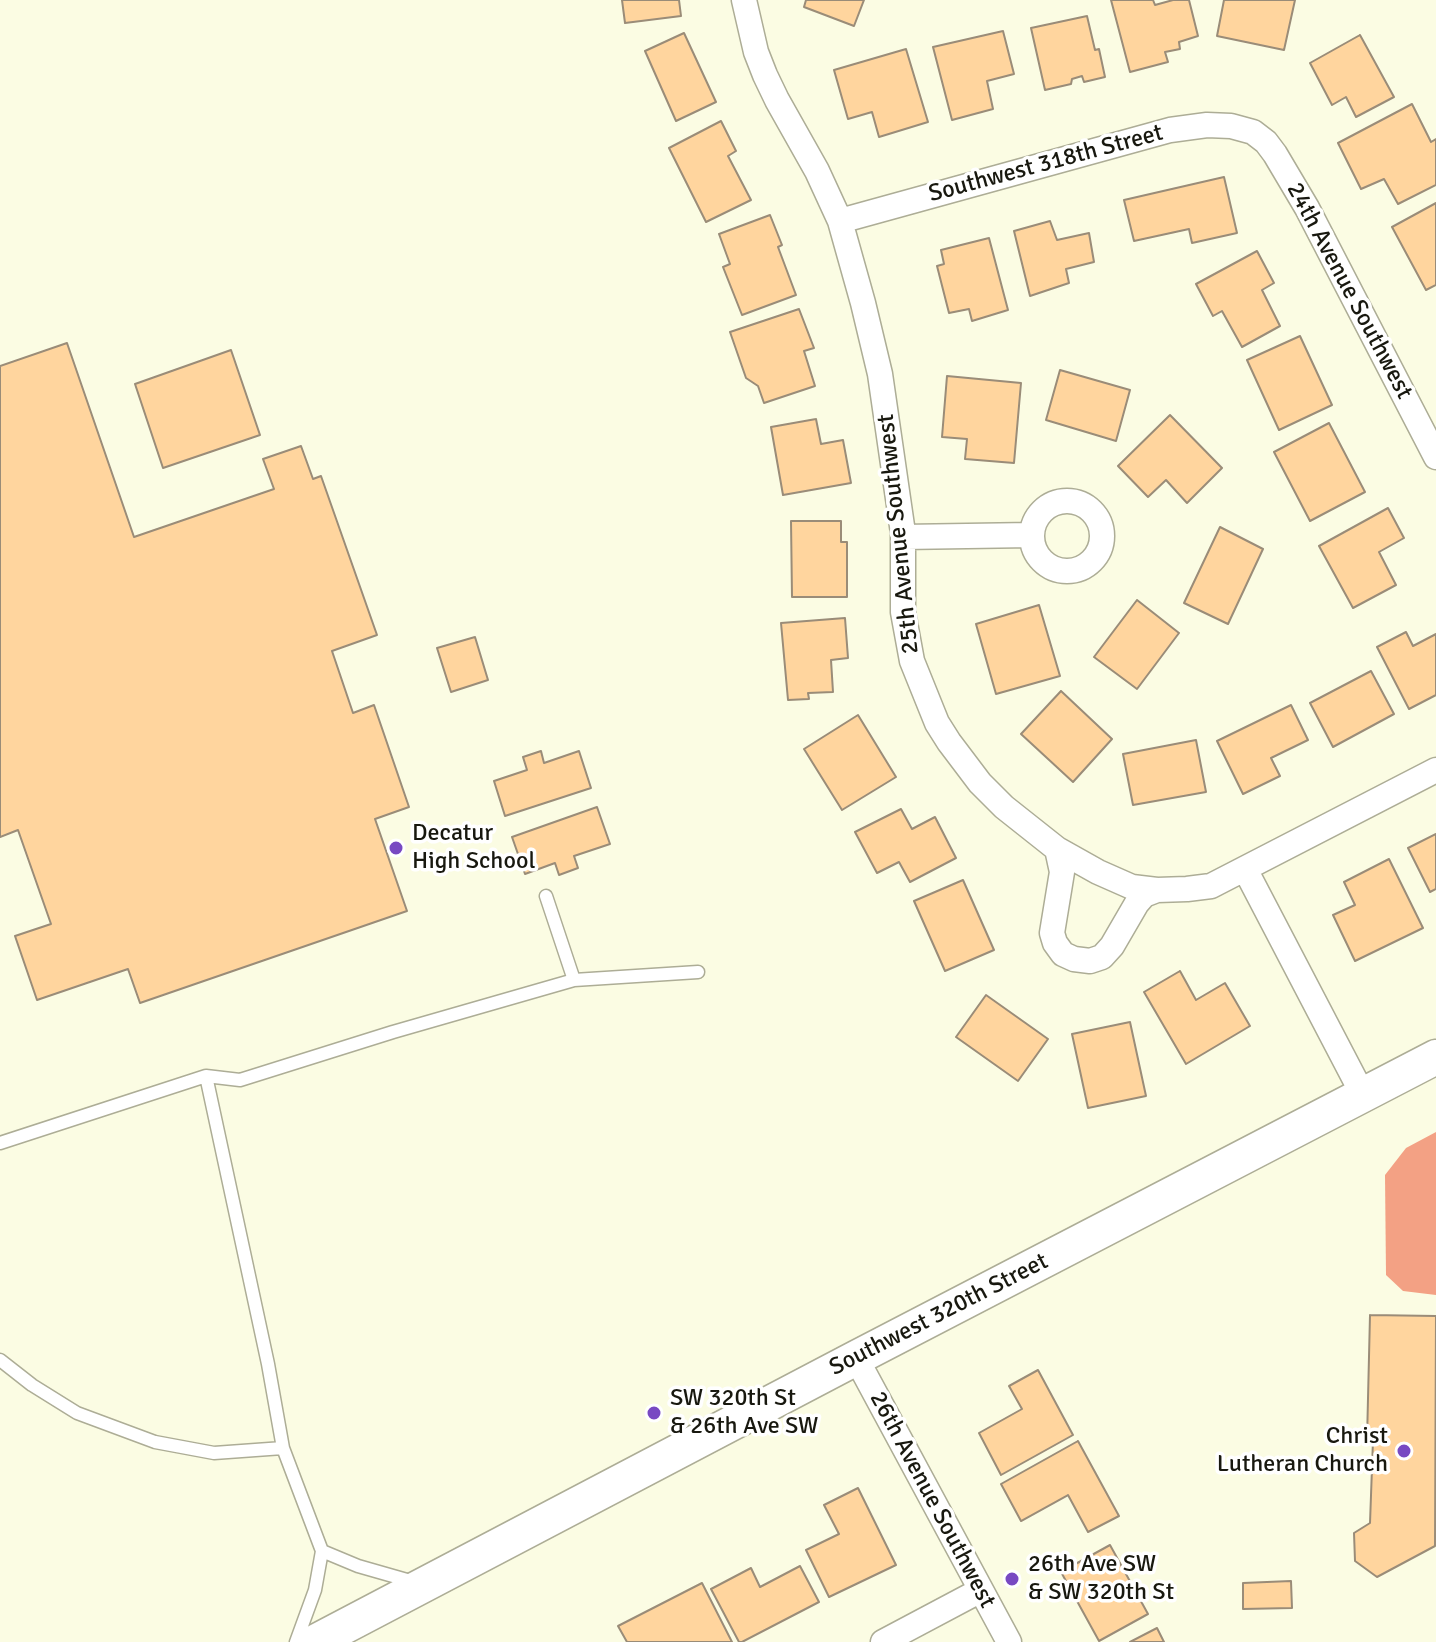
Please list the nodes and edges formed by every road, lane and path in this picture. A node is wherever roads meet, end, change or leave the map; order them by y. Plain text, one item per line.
1 (744, 0) edge
2 (1253, 132) joint
3 (840, 221) junction
4 (1436, 457) edge
5 (1031, 535) dead end
6 (903, 537) junction
7 (1436, 770) edge
8 (1057, 849) junction
9 (1245, 869) junction
10 (1157, 890) junction
11 (546, 896) dead end
12 (698, 972) dead end
13 (574, 980) junction
14 (1436, 1057) edge
15 (206, 1076) junction
16 (1363, 1095) junction
17 (0, 1143) edge
18 (856, 1358) junction
19 (0, 1360) edge
20 (283, 1448) junction
21 (322, 1551) junction
22 (424, 1585) junction
23 (981, 1590) junction
24 (296, 1642) edge
25 (315, 1642) edge
26 (883, 1642) edge
27 (1009, 1642) edge

1 - 3 street, 25th Avenue Southwest
2 - 3 street, Southwest 318th Street
2 - 4 street, 24th Avenue Southwest
3 - 6 street, 25th Avenue Southwest
5 - 6 street
6 - 8 street, 25th Avenue Southwest
7 - 9 street, 25th Avenue Southwest
8 - 10 street, 25th Avenue Southwest
8 - 10 street
9 - 10 street, 25th Avenue Southwest
9 - 16 street
11 - 13 lane
12 - 13 lane
13 - 15 lane
14 - 16 main road, Southwest 320th Street
15 - 17 lane
15 - 20 lane
16 - 18 main road, Southwest 320th Street
18 - 22 main road, Southwest 320th Street
18 - 23 street, 26th Avenue Southwest
19 - 20 lane
20 - 21 lane
21 - 22 lane
21 - 24 lane
22 - 25 main road, Southwest 320th Street
23 - 26 street
23 - 27 street, 26th Avenue Southwest

